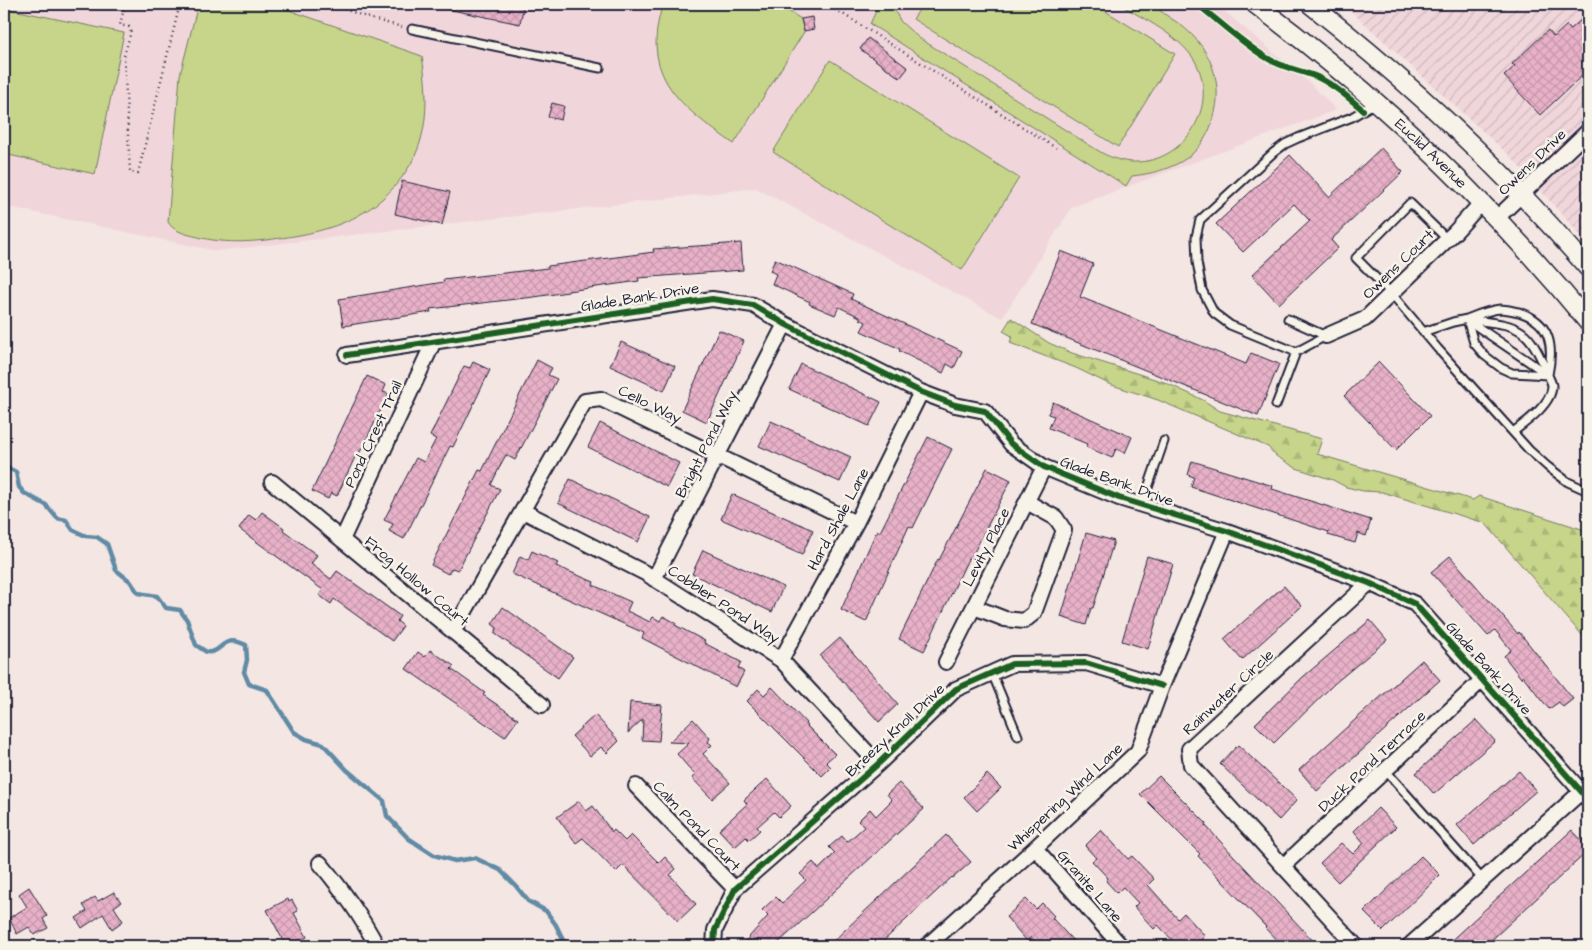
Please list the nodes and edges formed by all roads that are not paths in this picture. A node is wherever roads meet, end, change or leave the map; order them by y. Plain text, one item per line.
1 (1255, 4) edge
2 (1310, 4) edge
3 (412, 29) road end
4 (600, 68) dead end
5 (1377, 102) junction
6 (1588, 131) edge
7 (1522, 194) junction
8 (1482, 202) junction
9 (1497, 218) junction
10 (1447, 240) junction
11 (1588, 268) edge
12 (1391, 293) junction
13 (1288, 319) dead end
14 (1467, 319) junction
15 (1588, 322) edge
16 (785, 324) junction
17 (1424, 332) junction
18 (1326, 336) junction
19 (434, 341) junction
20 (1296, 352) junction
21 (347, 355) dead end
22 (1548, 375) junction
23 (921, 392) junction
24 (1276, 405) dead end
25 (1513, 432) junction
26 (1164, 441) dead end
27 (718, 455) junction
28 (1044, 467) junction
29 (272, 482) dead end
30 (1588, 491) edge
31 (1027, 502) junction
32 (1142, 505) junction
33 (523, 511) junction
34 (856, 523) junction
35 (1227, 531) junction
36 (342, 540) junction
37 (654, 579) junction
38 (1369, 583) junction
39 (974, 607) junction
40 (453, 632) junction
41 (781, 660) junction
42 (946, 662) dead end
43 (992, 673) junction
44 (1483, 679) junction
45 (1162, 686) junction
46 (542, 705) dead end
47 (1018, 736) dead end
48 (878, 764) junction
49 (1385, 770) junction
50 (636, 786) dead end
51 (1585, 795) edge
52 (1035, 848) junction
53 (320, 864) dead end
54 (1283, 866) junction
55 (1483, 880) junction
56 (735, 889) junction
57 (377, 946) edge
58 (714, 946) edge
59 (927, 946) edge
60 (1121, 946) edge
61 (1356, 946) edge
62 (1409, 946) edge

1 - 5 street, Euclid Avenue
2 - 7 street
3 - 4 lane
5 - 8 street, Euclid Avenue
5 - 20 lane
6 - 7 street, Owens Drive
7 - 9 street, Owens Drive
7 - 11 street
8 - 9 street, Euclid Avenue
8 - 10 street, Owens Court
9 - 15 street, Euclid Avenue
10 - 12 street, Owens Court
10 - 12 lane
12 - 17 lane
12 - 18 street, Owens Court
13 - 18 lane
14 - 17 lane
14 - 22 lane
14 - 22 lane
14 - 22 lane
14 - 22 lane
16 - 19 street, Glade Bank Drive
16 - 23 street, Glade Bank Drive
16 - 27 street, Bright Pond Way
17 - 25 lane
18 - 20 lane
19 - 21 street, Glade Bank Drive
19 - 36 street, Pond Crest Trail
20 - 24 lane
22 - 25 lane
23 - 28 street, Glade Bank Drive
23 - 34 street, Hard Shale Lane
25 - 30 lane
26 - 32 lane
27 - 33 street, Cello Way
27 - 34 street, Cello Way
27 - 37 street, Bright Pond Way
28 - 31 street, Levity Place
28 - 32 street, Glade Bank Drive
29 - 36 street, Frog Hollow Court
31 - 39 street, Levity Place
31 - 39 street, Levity Place
32 - 35 street, Glade Bank Drive
33 - 37 street, Cobbler Pond Way
33 - 40 street, Cello Way
34 - 41 street, Hard Shale Lane
35 - 38 street, Glade Bank Drive
35 - 45 street, Whispering Wind Lane
36 - 40 street, Frog Hollow Court
37 - 41 street, Cobbler Pond Way
38 - 44 street, Glade Bank Drive
38 - 54 street, Rainwater Circle
39 - 42 street, Levity Place
40 - 46 street, Frog Hollow Court
41 - 48 street, Cobbler Pond Way
43 - 45 street, Breezy Knoll Drive
43 - 47 lane
43 - 48 street, Breezy Knoll Drive
44 - 49 street, Duck Pond Terrace
44 - 51 street, Glade Bank Drive
45 - 52 street, Whispering Wind Lane
48 - 56 street, Breezy Knoll Drive
49 - 54 street, Duck Pond Terrace
49 - 55 lane
50 - 56 street, Calm Pond Court
51 - 55 street
52 - 59 street, Whispering Wind Lane
52 - 60 street, Granite Lane
53 - 57 street
54 - 61 street, Rainwater Circle
55 - 62 street
56 - 58 street, Breezy Knoll Drive

